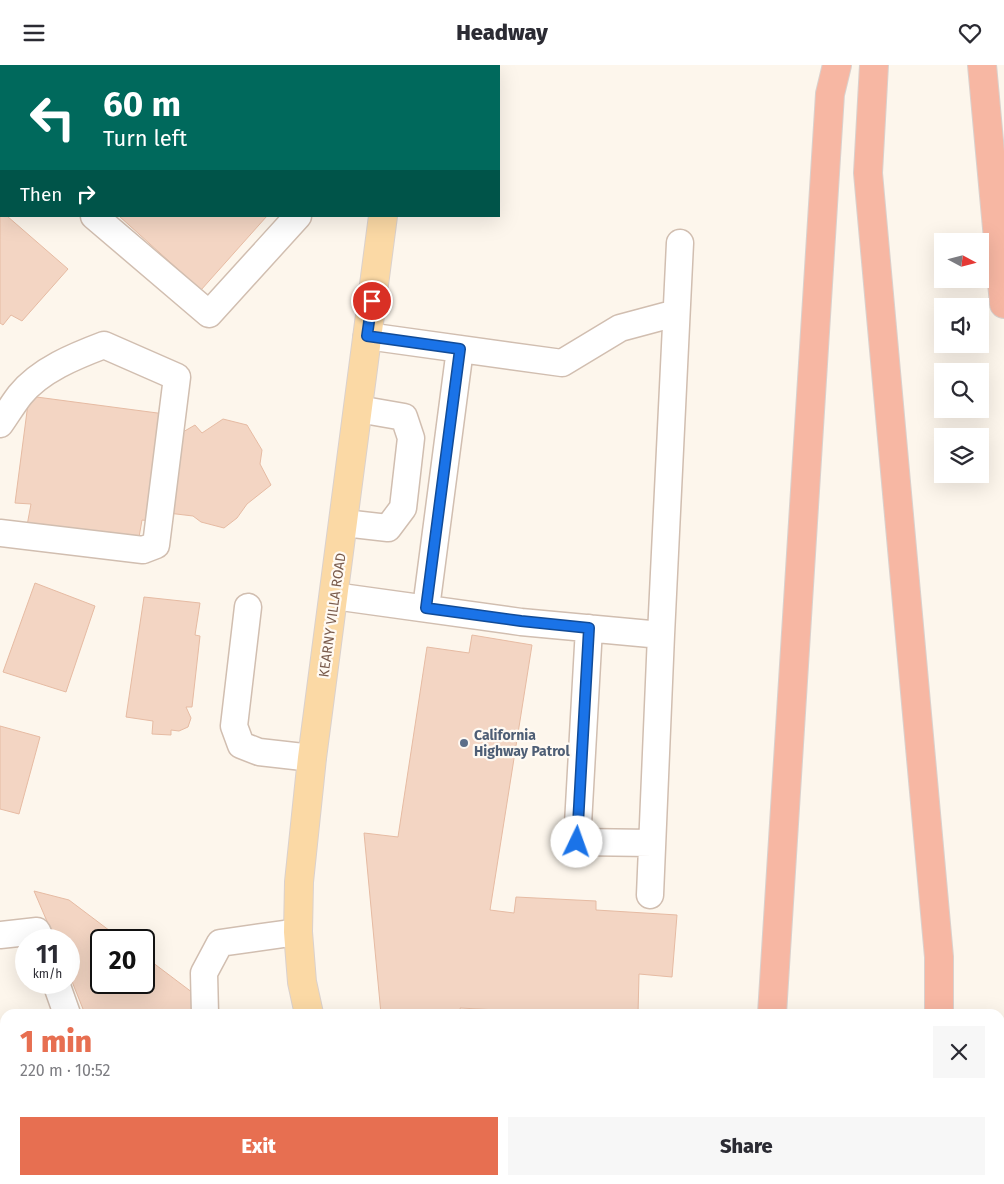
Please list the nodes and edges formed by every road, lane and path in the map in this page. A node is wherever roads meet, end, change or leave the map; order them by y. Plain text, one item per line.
1 (837, 65) edge
2 (874, 65) edge
3 (982, 65) edge
4 (95, 217) edge
5 (297, 217) edge
6 (383, 217) edge
7 (680, 243) dead end
8 (1004, 304) edge
9 (676, 313) junction
10 (367, 336) junction
11 (460, 349) junction
12 (358, 409) junction
13 (0, 424) edge
14 (344, 523) junction
15 (0, 533) edge
16 (334, 596) junction
17 (248, 607) dead end
18 (426, 608) junction
19 (589, 628) junction
20 (661, 635) junction
21 (312, 759) junction
22 (652, 843) junction
23 (650, 895) dead end
24 (298, 932) junction
25 (15, 933) edge
26 (0, 935) edge
27 (60, 994) edge
28 (65, 1009) edge
29 (205, 1009) edge
30 (308, 1009) edge
31 (772, 1009) edge
32 (939, 1009) edge

1 - 31 highway
2 - 32 highway
3 - 8 highway
4 - 5 street
6 - 10 main road, KEARNY VILLA ROAD
7 - 9 street
9 - 11 street
9 - 20 street
10 - 11 street
10 - 12 main road, KEARNY VILLA ROAD
11 - 18 street
12 - 14 main road, KEARNY VILLA ROAD
12 - 14 street
13 - 15 street
14 - 16 main road, KEARNY VILLA ROAD
16 - 18 street
16 - 21 main road, KEARNY VILLA ROAD
17 - 21 street
18 - 19 street
19 - 20 street
19 - 22 street
20 - 22 street
21 - 24 main road, KEARNY VILLA ROAD
22 - 23 street
24 - 29 street
24 - 30 main road, KEARNY VILLA ROAD
25 - 26 street
27 - 28 street

